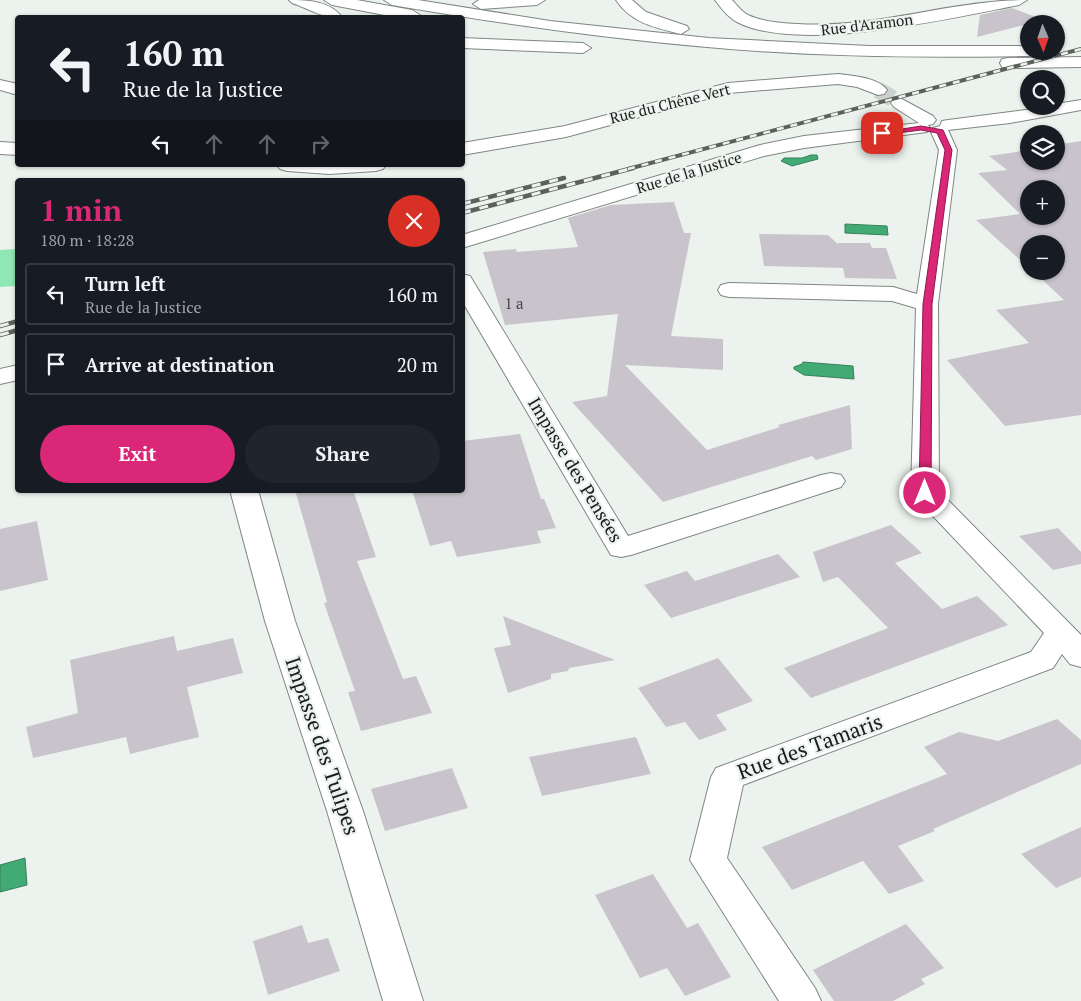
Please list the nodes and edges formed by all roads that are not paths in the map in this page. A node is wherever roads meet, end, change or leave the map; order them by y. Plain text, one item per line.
1 (297, 0) edge
2 (332, 0) edge
3 (392, 0) edge
4 (426, 0) edge
5 (537, 0) edge
6 (624, 0) edge
7 (723, 0) edge
8 (1019, 0) edge
9 (331, 15) edge
10 (411, 15) edge
11 (465, 24) edge
12 (465, 43) edge
13 (1081, 49) edge
14 (603, 50) dead end
15 (1065, 50) edge
16 (1020, 51) edge
17 (631, 52) dead end
18 (966, 52) junction
19 (715, 54) junction
20 (1081, 62) edge
21 (0, 85) edge
22 (15, 89) edge
23 (878, 90) tunnel mouth
24 (900, 102) tunnel mouth
25 (1081, 105) edge
26 (934, 126) junction
27 (0, 148) edge
28 (465, 148) edge
29 (15, 149) edge
30 (315, 167) edge
31 (345, 167) edge
32 (329, 168) junction
33 (311, 178) edge
34 (465, 241) edge
35 (465, 286) edge
36 (729, 290) dead end
37 (927, 304) junction
38 (15, 373) edge
39 (0, 377) edge
40 (831, 481) dead end
41 (245, 493) edge
42 (1071, 644) edge
43 (403, 1001) edge
44 (802, 1001) edge

1 - 9 street
2 - 10 street
3 - 18 street
4 - 5 street
6 - 18 street
7 - 8 street, Rue d'Aramon
11 - 19 street
12 - 14 street
13 - 15 street
16 - 18 street
17 - 19 street
19 - 20 street
21 - 22 street
23 - 28 street, Rue du Chêne Vert
24 - 26 street
25 - 26 street, Rue de la Justice
26 - 34 street, Rue de la Justice
26 - 37 street
27 - 29 street
30 - 32 street
31 - 32 street
32 - 33 street
35 - 40 street, Impasse des Pensées
36 - 37 street
37 - 42 street
38 - 39 street
41 - 43 street, Impasse des Tulipes
42 - 44 street, Rue des Tamaris

